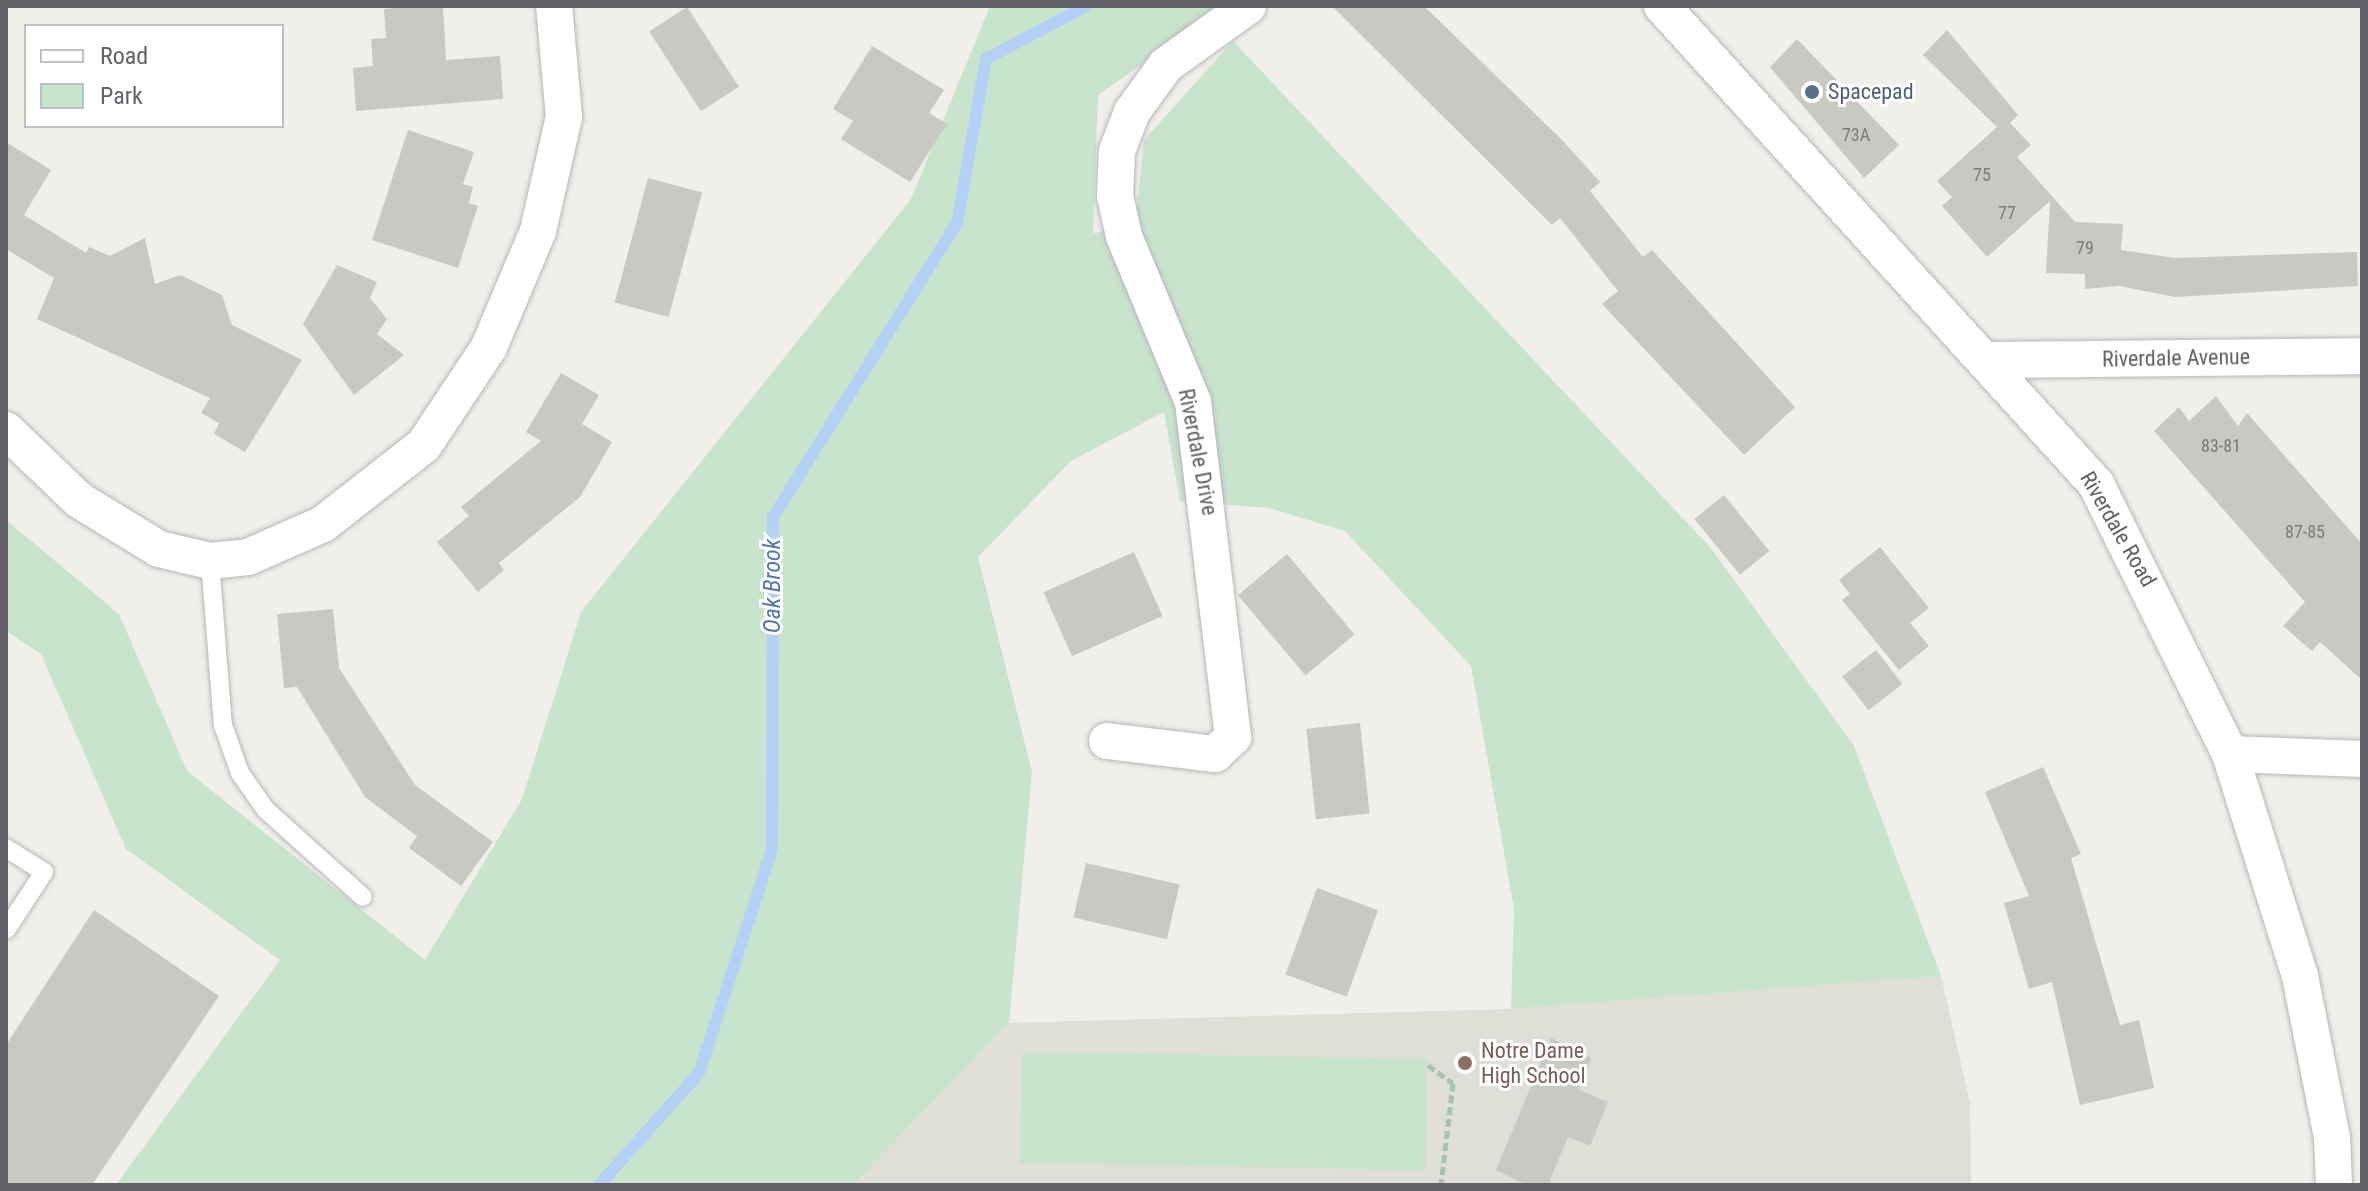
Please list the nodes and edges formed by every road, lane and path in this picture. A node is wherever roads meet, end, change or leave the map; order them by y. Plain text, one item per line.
1 (554, 6) edge
2 (1248, 6) edge
3 (1662, 6) edge
4 (2362, 356) edge
5 (1990, 360) junction
6 (6, 430) edge
7 (210, 561) junction
8 (1107, 741) dead end
9 (2230, 754) junction
10 (2362, 759) edge
11 (6, 848) edge
12 (363, 897) dead end
13 (6, 930) edge
14 (1428, 1065) dead end
15 (1441, 1185) edge
16 (2334, 1185) edge

1 - 7 street
2 - 8 street, Riverdale Drive
3 - 5 street, Riverdale Road
4 - 5 street, Riverdale Avenue
5 - 9 street, Riverdale Road
6 - 7 street
7 - 12 lane
9 - 10 street
9 - 16 street, Riverdale Road
11 - 13 lane
14 - 15 path

